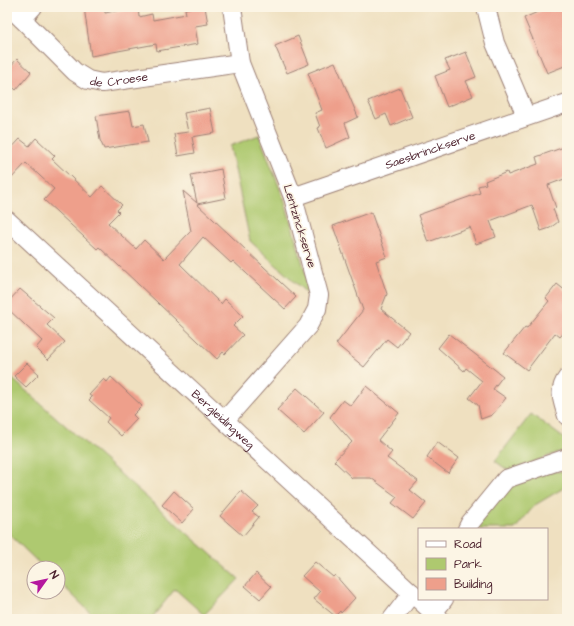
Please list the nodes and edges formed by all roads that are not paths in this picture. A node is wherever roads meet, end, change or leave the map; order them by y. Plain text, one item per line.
1 (232, 7) edge
2 (486, 7) edge
3 (21, 11) edge
4 (240, 63) junction
5 (567, 103) edge
6 (526, 116) junction
7 (293, 197) junction
8 (7, 220) edge
9 (567, 378) edge
10 (567, 416) edge
11 (224, 420) junction
12 (567, 458) edge
13 (468, 528) edge
14 (412, 593) junction
15 (418, 597) edge
16 (423, 600) edge
17 (439, 610) edge
18 (392, 619) edge

1 - 4 street, Lentzinckserve
2 - 6 street
3 - 4 street, de Croese
4 - 7 street, Lentzinckserve
5 - 6 street, Saesbrinckserve
6 - 7 street, Saesbrinckserve
7 - 11 street, Lentzinckserve
8 - 11 street, Bergleidingweg
9 - 10 street
11 - 14 street, Bergleidingweg
12 - 13 street
14 - 15 street, Bergleidingweg
14 - 18 street
16 - 17 street, Bergleidingweg

